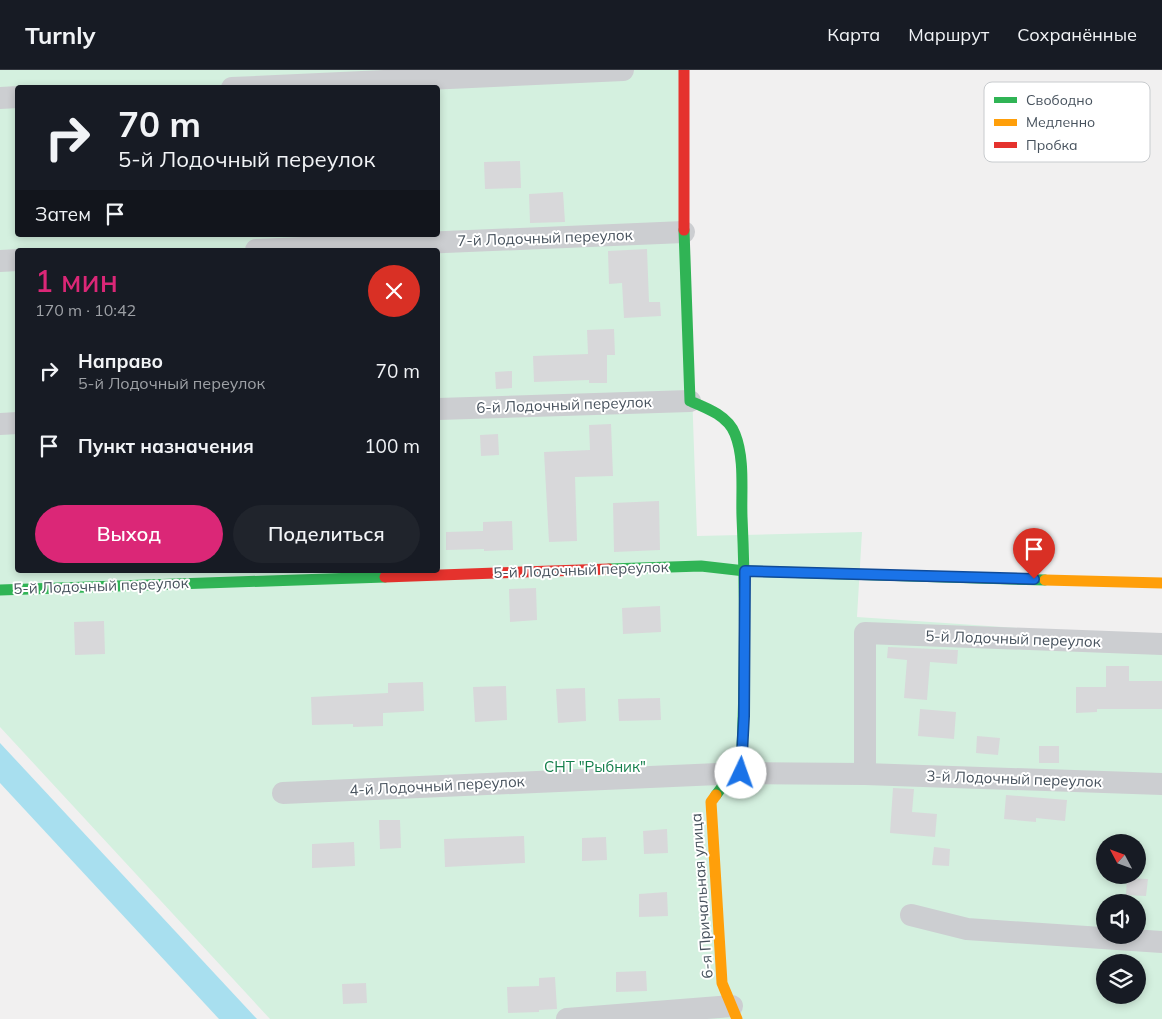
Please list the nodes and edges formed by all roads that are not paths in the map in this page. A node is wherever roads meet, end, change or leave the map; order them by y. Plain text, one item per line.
1 (623, 70) edge
2 (684, 70) edge
3 (297, 85) edge
4 (15, 97) edge
5 (0, 98) edge
6 (684, 232) junction
7 (304, 248) edge
8 (15, 260) edge
9 (0, 261) edge
10 (690, 401) junction
11 (440, 409) edge
12 (15, 423) edge
13 (0, 424) edge
14 (745, 571) junction
15 (1162, 583) edge
16 (0, 590) edge
17 (1162, 644) edge
18 (741, 773) junction
19 (866, 774) junction
20 (1162, 784) edge
21 (283, 793) dead end
22 (911, 915) dead end
23 (1162, 942) edge
24 (734, 1012) edge
25 (567, 1019) edge

1 - 3 street
2 - 6 street
4 - 5 street
6 - 7 street, 7-й Лодочный переулок
6 - 10 street
8 - 9 street
10 - 11 street, 6-й Лодочный переулок
10 - 14 street
12 - 13 street
14 - 15 street, 5-й Лодочный переулок
14 - 16 street, 5-й Лодочный переулок
14 - 18 street
17 - 19 street, 5-й Лодочный переулок
18 - 19 street, 4-й Лодочный переулок
18 - 21 street, 4-й Лодочный переулок
18 - 24 street, 6-я Причальная улица
19 - 20 street, 3-й Лодочный переулок
22 - 23 street
24 - 25 street

